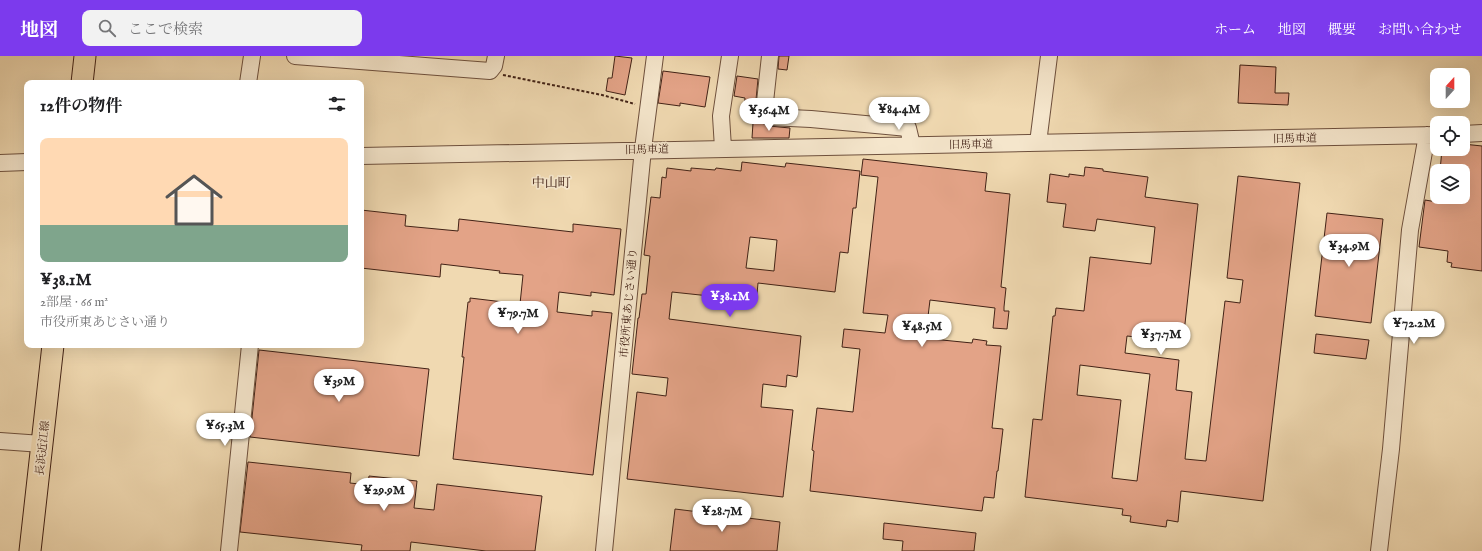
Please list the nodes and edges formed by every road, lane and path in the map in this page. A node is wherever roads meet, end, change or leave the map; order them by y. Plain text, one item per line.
1 (85, 56) edge
2 (252, 56) edge
3 (295, 56) edge
4 (496, 56) edge
5 (655, 56) edge
6 (730, 56) edge
7 (770, 56) edge
8 (1049, 56) edge
9 (490, 71) junction
10 (82, 80) edge
11 (248, 80) edge
12 (648, 108) junction
13 (1470, 134) edge
14 (1482, 134) edge
15 (1430, 135) edge
16 (1038, 143) junction
17 (1430, 144) edge
18 (912, 145) junction
19 (723, 148) junction
20 (643, 149) junction
21 (364, 156) edge
22 (24, 162) edge
23 (0, 163) edge
24 (53, 348) edge
25 (250, 348) edge
26 (0, 441) edge
27 (42, 444) junction
28 (30, 551) edge
29 (229, 551) edge
30 (604, 551) edge
31 (1379, 551) edge

1 - 10 main road
2 - 11 street
3 - 9 street
4 - 9 street
5 - 12 street, 市役所東あじさい通り
6 - 19 street
7 - 18 street
8 - 16 street
9 - 12 path
12 - 20 street, 市役所東あじさい通り
13 - 14 street
15 - 16 street, 旧馬車道
16 - 18 street, 旧馬車道
17 - 31 street
18 - 19 street, 旧馬車道
19 - 20 street, 旧馬車道
20 - 21 street, 旧馬車道
20 - 30 street, 市役所東あじさい通り
22 - 23 street
24 - 27 main road, 長浜近江線
25 - 29 street
26 - 27 street
27 - 28 main road, 長浜近江線

